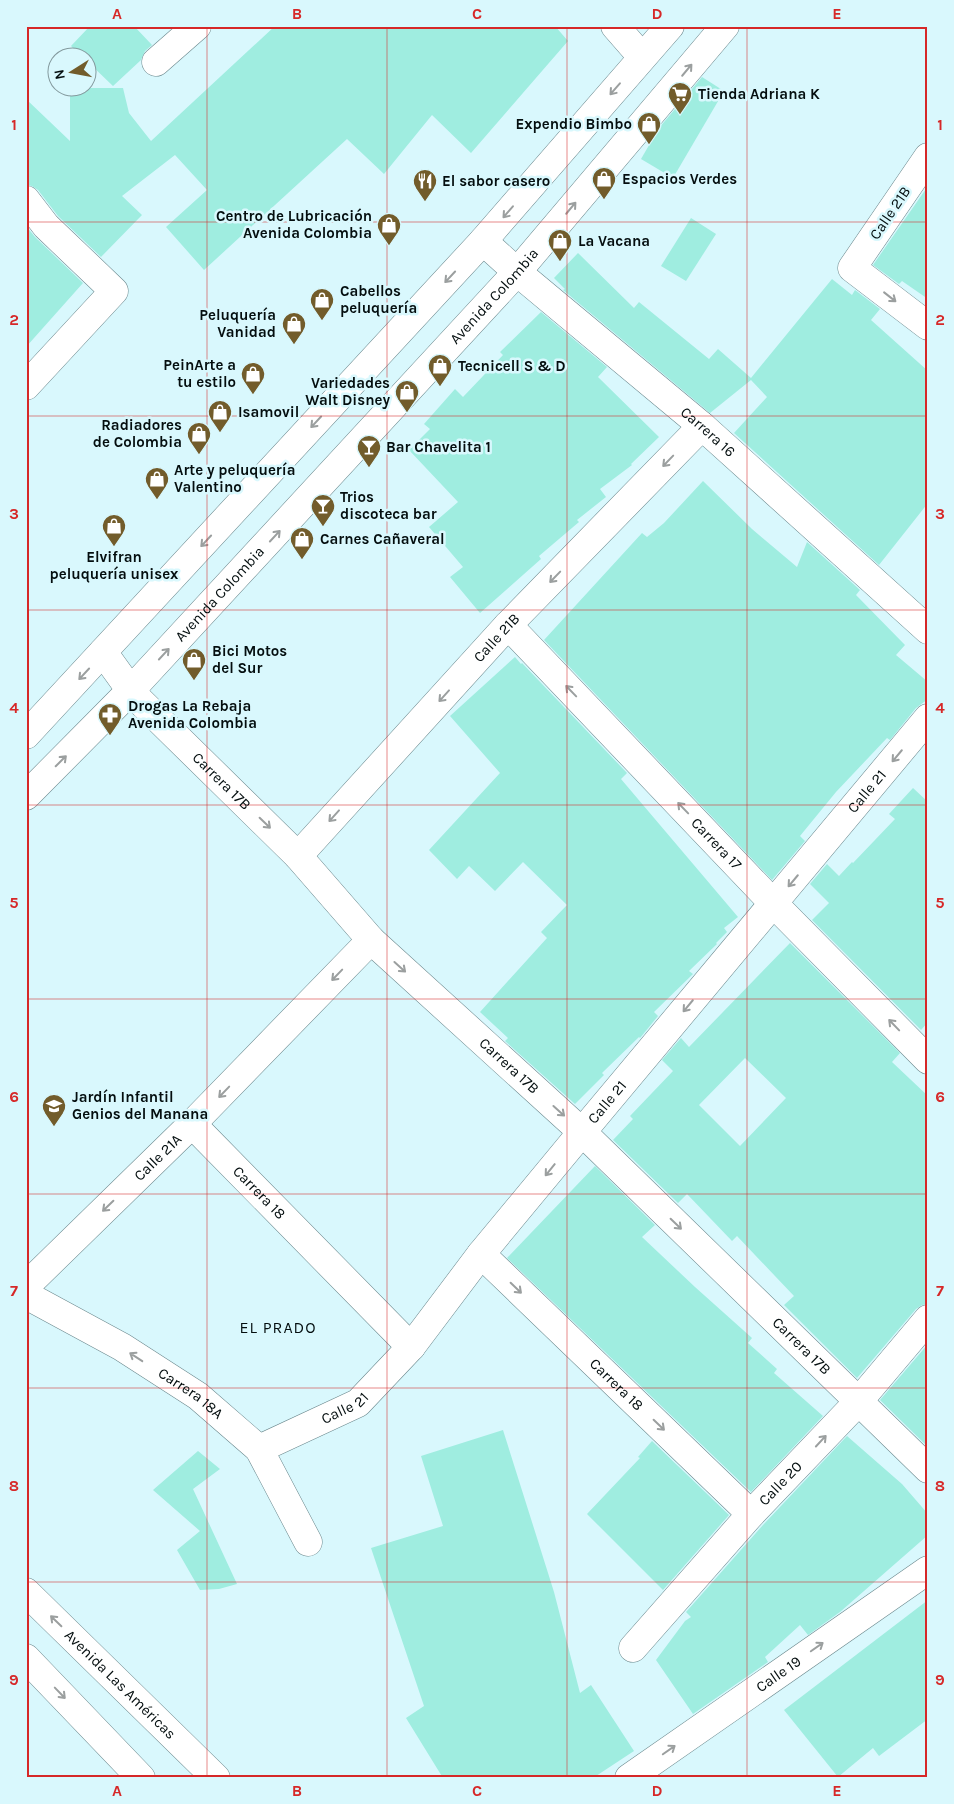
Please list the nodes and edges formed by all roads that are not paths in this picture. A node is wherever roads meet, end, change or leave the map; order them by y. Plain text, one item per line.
1 (197, 26) edge
2 (616, 26) edge
3 (670, 26) edge
4 (725, 26) edge
5 (642, 57) junction
6 (156, 62) dead end
7 (928, 157) edge
8 (26, 200) edge
9 (483, 241) junction
10 (517, 272) junction
11 (928, 326) edge
12 (26, 386) edge
13 (702, 426) junction
14 (508, 625) junction
15 (928, 630) edge
16 (103, 652) junction
17 (131, 690) junction
18 (928, 718) edge
19 (26, 735) edge
20 (26, 796) edge
21 (298, 856) junction
22 (774, 904) junction
23 (371, 940) junction
24 (928, 1060) edge
25 (192, 1124) junction
26 (582, 1132) junction
27 (481, 1254) junction
28 (26, 1286) edge
29 (26, 1295) edge
30 (928, 1319) edge
31 (411, 1347) junction
32 (858, 1402) junction
33 (259, 1449) junction
34 (928, 1469) edge
35 (751, 1514) junction
36 (308, 1542) dead end
37 (928, 1570) edge
38 (26, 1592) edge
39 (633, 1648) dead end
40 (26, 1658) edge
41 (141, 1778) edge
42 (216, 1778) edge
43 (629, 1778) edge

1 - 6 street
2 - 5 street
3 - 5 street
10 -> 4 street, Avenida Colombia
5 -> 9 street
7 -> 11 street, Calle 21B
8 - 12 street
9 - 10 street, Carrera 16
9 -> 16 street
10 - 13 street, Carrera 16
17 -> 10 street, Avenida Colombia
13 -> 14 street, Calle 21B
13 - 15 street, Carrera 16
14 -> 21 street, Calle 21B
22 -> 14 street, Carrera 17
16 - 17 street, Carrera 17B
16 -> 19 street
20 -> 17 street, Avenida Colombia
17 -> 21 street, Carrera 17B
18 -> 22 street, Calle 21
21 - 23 street, Carrera 17B
24 -> 22 street, Carrera 17
22 -> 26 street, Calle 21
23 -> 25 street, Calle 21A
23 -> 26 street, Carrera 17B
25 -> 28 street, Calle 21A
25 - 31 street, Carrera 18
26 -> 27 street, Calle 21
26 -> 32 street, Carrera 17B
27 - 31 street, Calle 21
27 -> 35 street, Carrera 18
33 -> 29 street, Carrera 18A
30 - 32 street, Calle 20
31 - 33 street, Calle 21
32 - 34 street, Carrera 17B
35 -> 32 street, Calle 20
33 - 36 street, Carrera 18A
35 - 39 street, Calle 20
43 -> 37 street, Calle 19
42 -> 38 street, Avenida Las Américas
40 -> 41 street

